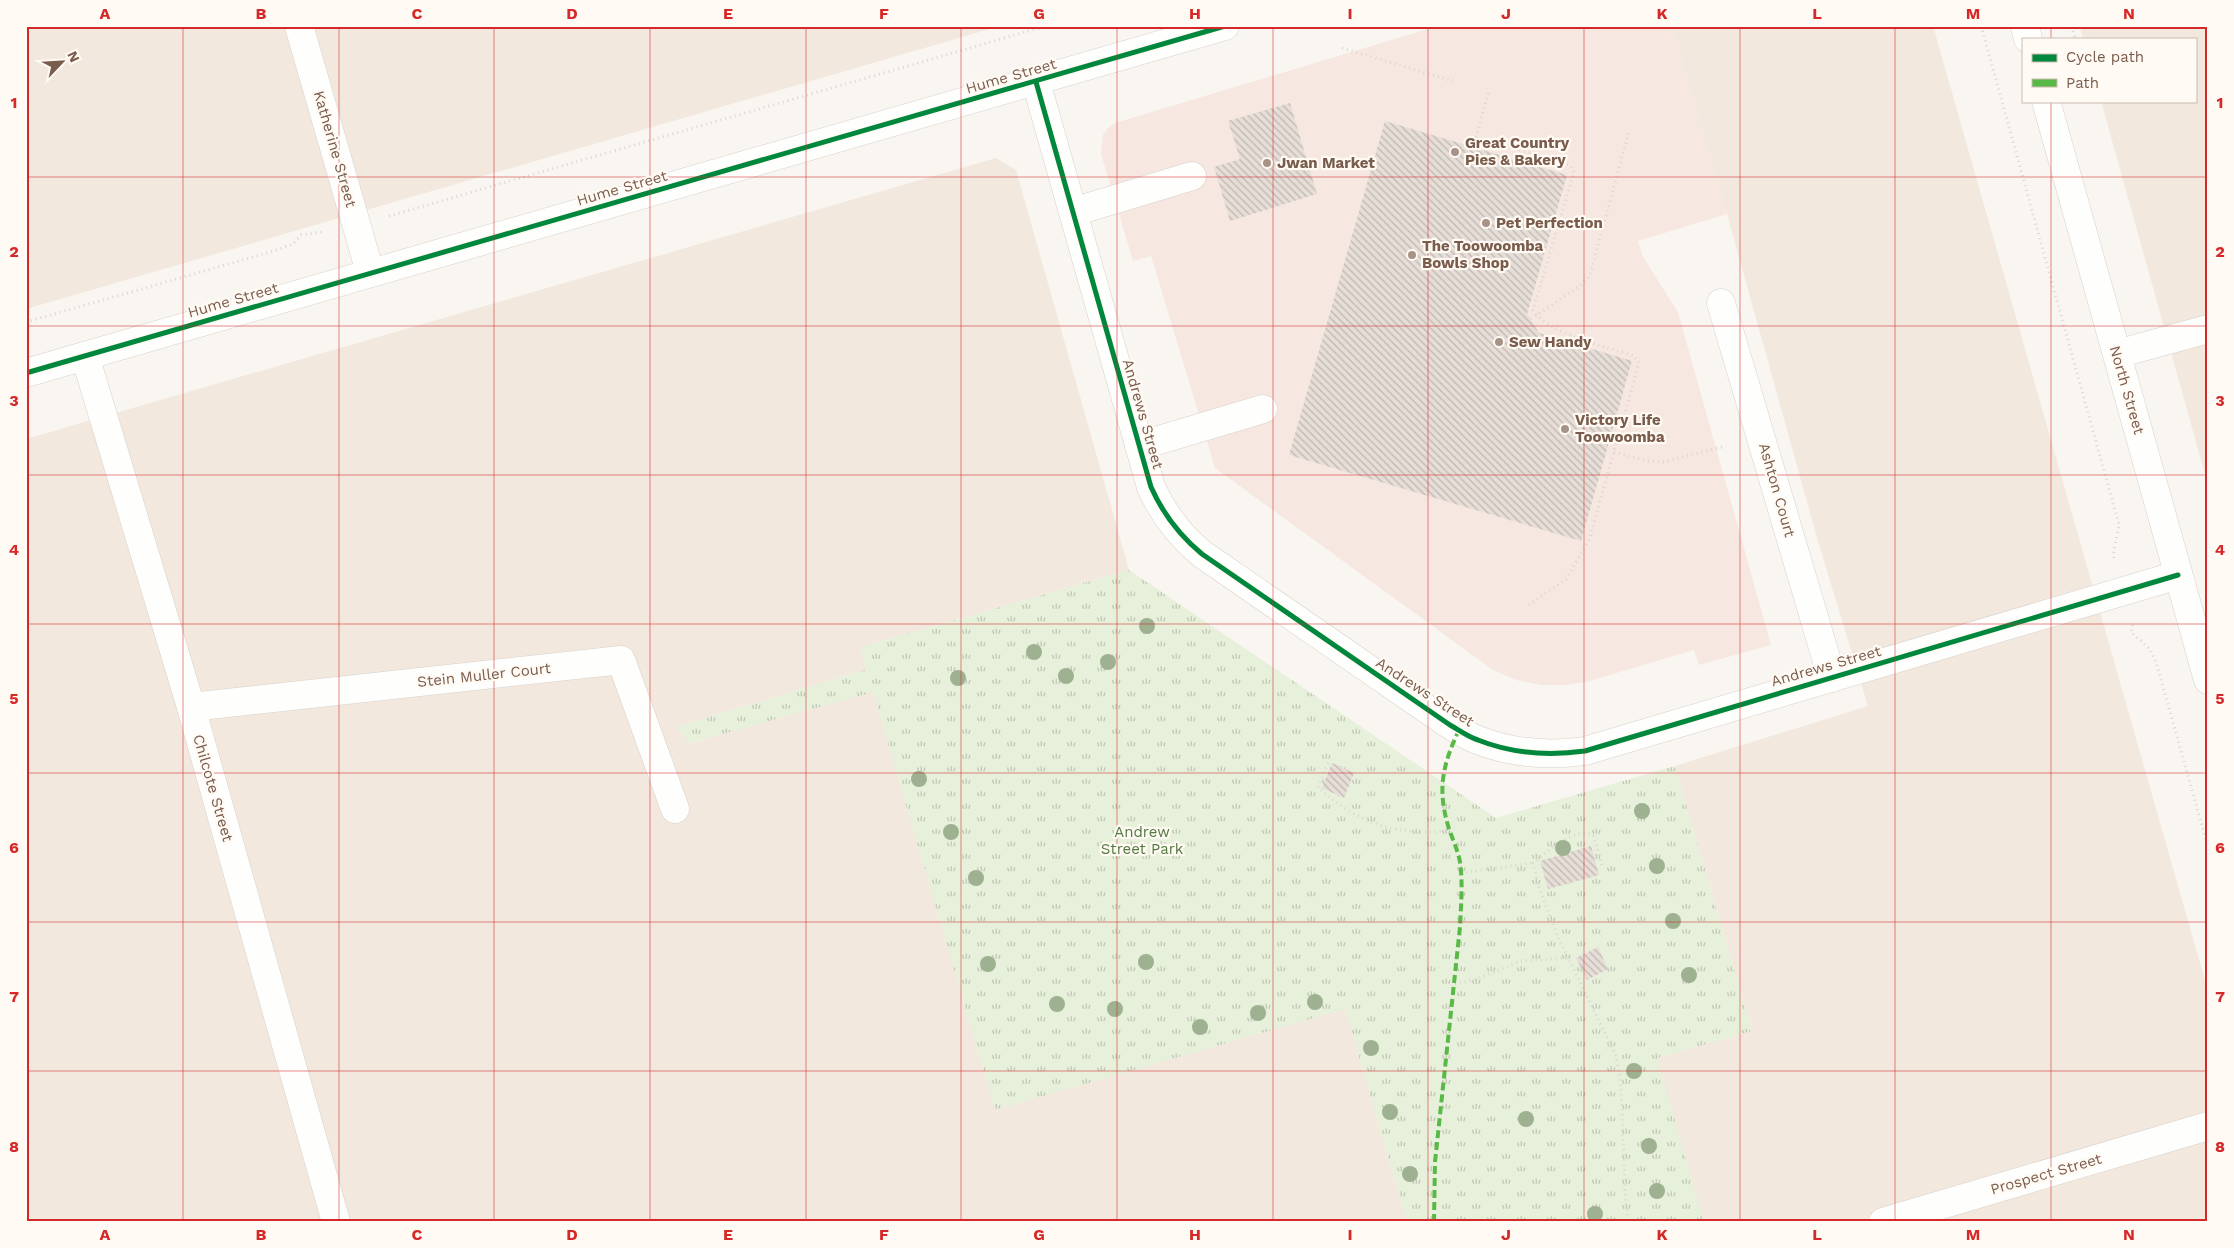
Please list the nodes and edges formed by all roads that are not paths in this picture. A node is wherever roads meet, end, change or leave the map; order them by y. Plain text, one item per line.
1 (299, 26) edge
2 (1225, 26) edge
3 (1036, 82) junction
4 (2046, 102) edge
5 (1192, 176) dead end
6 (1073, 212) junction
7 (370, 272) junction
8 (1721, 303) dead end
9 (2208, 328) edge
10 (2117, 354) junction
11 (85, 356) junction
12 (26, 373) edge
13 (1262, 409) dead end
14 (1139, 446) junction
15 (2178, 575) junction
16 (1832, 678) junction
17 (2208, 680) edge
18 (190, 707) junction
19 (675, 809) dead end
20 (2208, 1126) edge
21 (336, 1222) edge
22 (1883, 1222) edge

1 - 7 street, Katherine Street
2 - 3 street, Hume Street
3 - 6 street, Andrews Street
3 - 7 street, Hume Street
4 - 10 street, North Street
5 - 6 street
6 - 14 street, Andrews Street
7 - 11 street, Hume Street
8 - 16 street, Ashton Court
9 - 10 street
10 - 15 street, North Street
11 - 12 street, Hume Street
11 - 18 street, Chilcote Street
13 - 14 street
14 - 16 street, Andrews Street
15 - 16 street, Andrews Street
15 - 17 street, North Street
18 - 19 street, Stein Muller Court
18 - 21 street, Chilcote Street
20 - 22 street, Prospect Street

